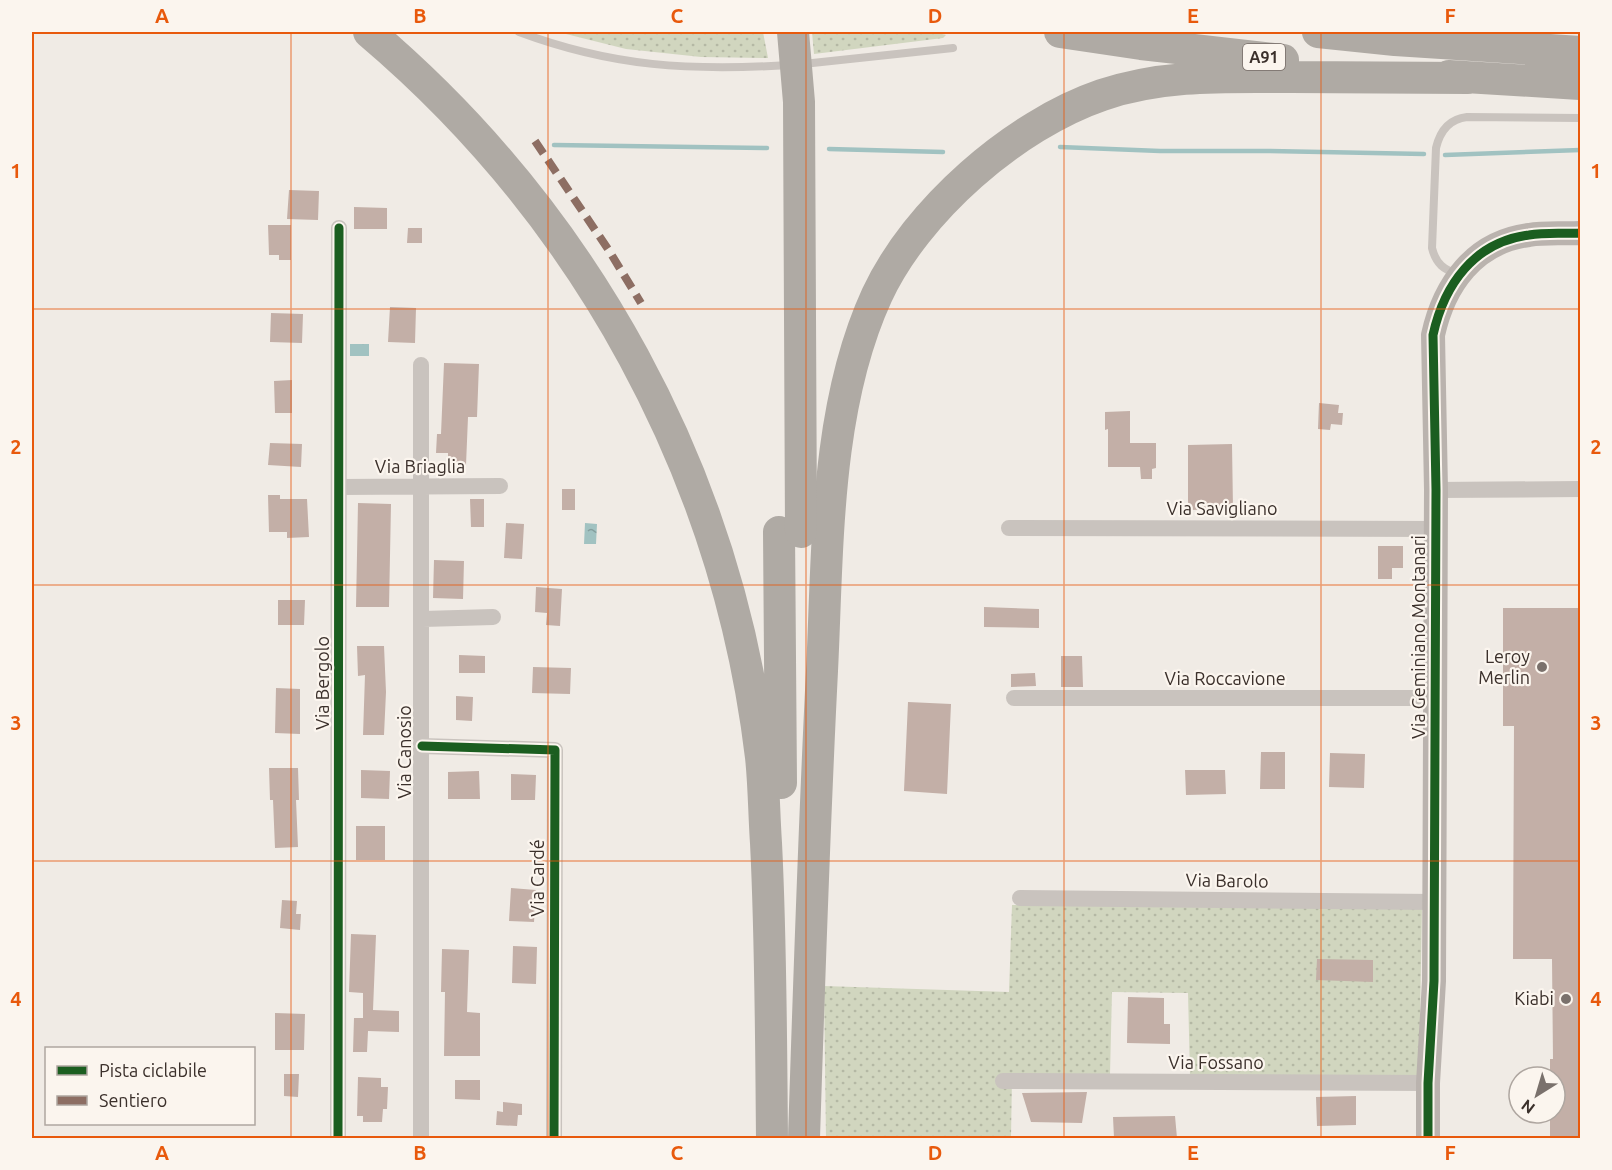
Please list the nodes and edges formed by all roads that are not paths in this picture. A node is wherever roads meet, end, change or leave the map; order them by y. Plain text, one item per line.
1 (369, 32) edge
2 (519, 32) edge
3 (772, 32) edge
4 (793, 32) edge
5 (1060, 32) edge
6 (1318, 32) edge
7 (952, 48) dead end
8 (1581, 52) edge
9 (1468, 78) junction
10 (1581, 84) edge
11 (1581, 118) edge
12 (339, 228) dead end
13 (1581, 233) edge
14 (1459, 274) junction
15 (421, 365) dead end
16 (422, 486) junction
17 (500, 486) dead end
18 (340, 487) junction
19 (1581, 489) edge
20 (1436, 490) junction
21 (1009, 528) dead end
22 (1436, 529) junction
23 (790, 532) junction
24 (493, 617) dead end
25 (423, 619) junction
26 (1014, 698) dead end
27 (1436, 698) junction
28 (422, 746) junction
29 (1020, 898) dead end
30 (1435, 902) junction
31 (1003, 1081) dead end
32 (1428, 1083) junction
33 (338, 1138) edge
34 (421, 1138) edge
35 (554, 1138) edge
36 (773, 1138) edge
37 (803, 1138) edge
38 (1428, 1138) edge

1 - 36 highway
2 - 7 lane
3 - 23 highway
4 - 23 highway, bridge
5 - 9 highway, A91
6 - 8 highway
9 - 10 highway, A91
9 - 37 highway
11 - 14 lane
12 - 18 street, Via Bergolo
13 - 14 street, Via Geminiano Montanari
14 - 20 street, Via Geminiano Montanari
15 - 16 street, Via Canosio
16 - 17 street, Via Briaglia
16 - 18 street, Via Briaglia
16 - 25 street, Via Canosio
18 - 33 street, Via Bergolo
19 - 20 street
20 - 22 street, Via Geminiano Montanari
21 - 22 street, Via Savigliano
22 - 27 street, Via Geminiano Montanari
23 - 36 highway
23 - 37 highway
24 - 25 street
25 - 28 street, Via Canosio
26 - 27 street, Via Roccavione
27 - 30 street, Via Geminiano Montanari
28 - 34 street, Via Canosio
28 - 35 street, Via Cardé
29 - 30 street, Via Barolo
30 - 32 street, Via Geminiano Montanari
31 - 32 street, Via Fossano
32 - 38 street, Via Geminiano Montanari

